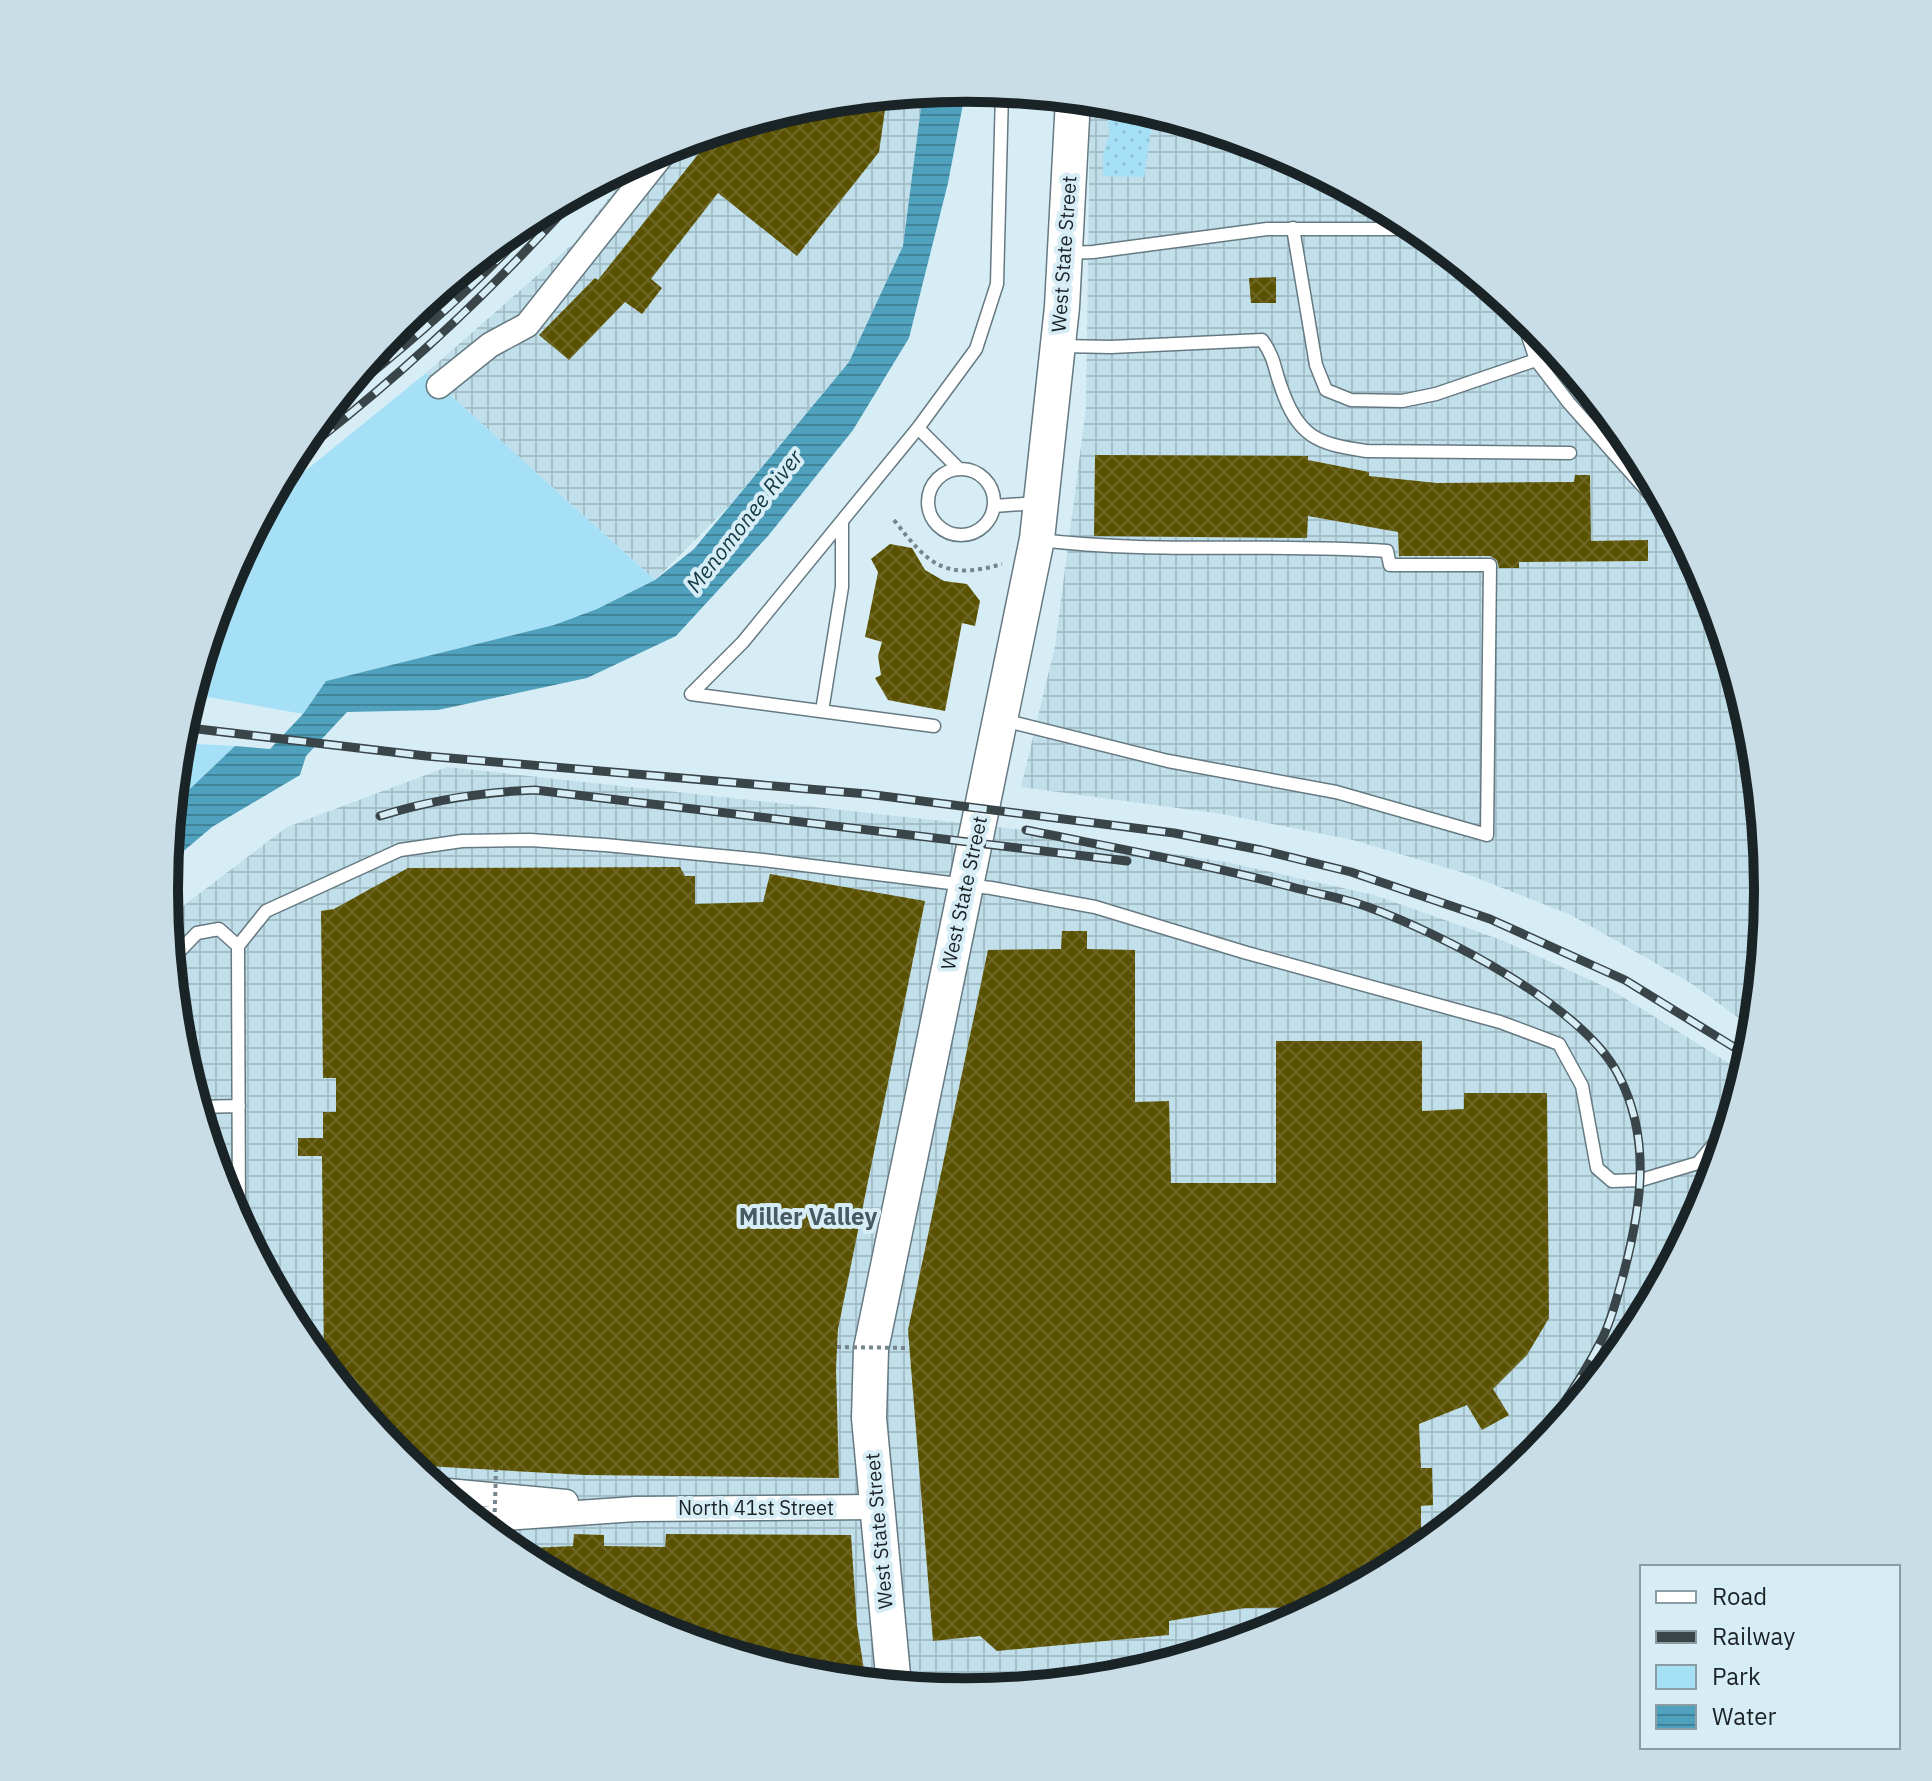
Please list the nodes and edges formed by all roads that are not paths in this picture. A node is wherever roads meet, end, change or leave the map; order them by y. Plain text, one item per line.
1 (1002, 103) edge
2 (1072, 110) edge
3 (652, 167) edge
4 (1293, 228) junction
5 (1394, 229) edge
6 (1065, 254) junction
7 (1529, 338) edge
8 (1057, 345) junction
9 (1536, 360) junction
10 (439, 386) dead end
11 (918, 428) junction
12 (1570, 453) dead end
13 (958, 468) junction
14 (1643, 486) edge
15 (1040, 503) junction
16 (994, 506) junction
17 (842, 522) junction
18 (1037, 539) junction
19 (822, 711) junction
20 (999, 719) junction
21 (934, 726) dead end
22 (966, 885) junction
23 (238, 946) junction
24 (180, 951) edge
25 (239, 1106) junction
26 (208, 1107) edge
27 (1712, 1146) edge
28 (239, 1194) edge
29 (457, 1492) edge
30 (876, 1507) junction
31 (636, 1509) junction
32 (490, 1519) edge
33 (893, 1675) edge

1 - 11 lane
2 - 6 main road, West State Street
3 - 10 street
4 - 5 lane
4 - 6 lane
4 - 9 lane
6 - 8 main road, West State Street
7 - 9 lane
8 - 12 lane
8 - 15 main road, West State Street
9 - 14 lane
11 - 13 lane
11 - 17 lane
13 - 16 lane
13 - 16 lane
15 - 16 lane
15 - 18 main road, West State Street
17 - 19 lane
17 - 19 lane
18 - 20 main road, West State Street
18 - 20 lane
19 - 21 lane
20 - 22 main road, West State Street
22 - 23 lane
22 - 27 lane
22 - 30 main road, West State Street
23 - 24 lane
23 - 25 lane
25 - 26 lane
25 - 28 lane
29 - 31 street, North 41st Street
30 - 31 street, North 41st Street
30 - 33 main road, West State Street
31 - 32 street, North 41st Street

